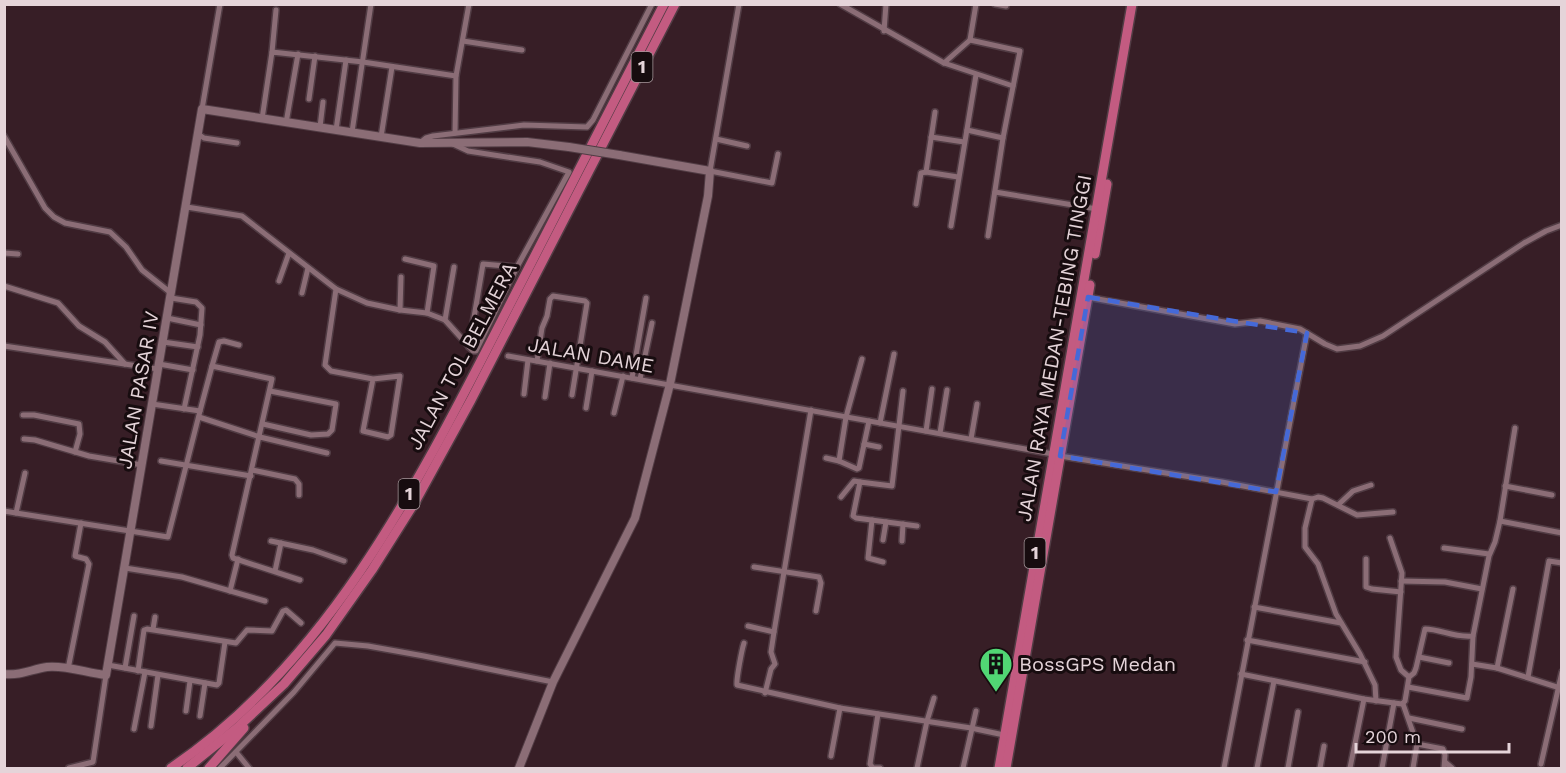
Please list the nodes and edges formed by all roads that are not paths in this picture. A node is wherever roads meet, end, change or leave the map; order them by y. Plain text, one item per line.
1 (220, 4) edge
2 (371, 4) edge
3 (469, 4) edge
4 (652, 4) edge
5 (664, 4) edge
6 (675, 4) edge
7 (739, 4) edge
8 (840, 4) edge
9 (886, 4) edge
10 (976, 4) edge
11 (995, 4) edge
12 (1132, 4) edge
13 (1137, 4) edge
14 (1006, 6) dead end
15 (276, 10) dead end
16 (884, 31) junction
17 (970, 40) junction
18 (463, 41) junction
19 (522, 50) dead end
20 (272, 52) junction
21 (298, 54) junction
22 (315, 56) junction
23 (346, 60) junction
24 (363, 62) junction
25 (944, 63) junction
26 (392, 67) junction
27 (456, 75) junction
28 (976, 75) junction
29 (1013, 86) junction
30 (309, 99) dead end
31 (323, 102) dead end
32 (202, 110) junction
33 (935, 112) dead end
34 (262, 119) junction
35 (286, 123) junction
36 (320, 127) junction
37 (336, 129) junction
38 (967, 130) junction
39 (352, 132) junction
40 (454, 133) junction
41 (198, 134) junction
42 (4, 136) edge
43 (381, 136) junction
44 (932, 137) junction
45 (1003, 138) junction
46 (717, 140) junction
47 (964, 142) junction
48 (237, 143) dead end
49 (420, 143) junction
50 (453, 144) junction
51 (747, 146) dead end
52 (778, 154) dead end
53 (710, 171) junction
54 (926, 171) junction
55 (958, 177) junction
56 (995, 192) junction
57 (916, 204) dead end
58 (187, 207) junction
59 (1097, 209) junction
60 (1562, 225) edge
61 (951, 226) dead end
62 (988, 236) dead end
63 (4, 253) edge
64 (289, 253) junction
65 (18, 254) dead end
66 (405, 259) dead end
67 (454, 267) dead end
68 (517, 267) junction
69 (308, 268) junction
70 (401, 277) dead end
71 (279, 281) dead end
72 (4, 285) edge
73 (336, 289) junction
74 (302, 292) dead end
75 (171, 295) junction
76 (1084, 297) junction
77 (646, 298) dead end
78 (400, 310) junction
79 (427, 313) junction
80 (167, 318) junction
81 (445, 320) junction
82 (652, 323) dead end
83 (201, 325) junction
84 (1307, 333) junction
85 (163, 342) junction
86 (239, 345) dead end
87 (4, 346) edge
88 (198, 347) junction
89 (470, 347) junction
90 (894, 354) dead end
91 (508, 356) dead end
92 (862, 359) dead end
93 (528, 360) junction
94 (537, 361) junction
95 (550, 363) junction
96 (125, 364) junction
97 (212, 366) junction
98 (159, 367) junction
99 (577, 368) junction
100 (193, 370) junction
101 (592, 371) junction
102 (623, 376) junction
103 (632, 378) junction
104 (373, 379) junction
105 (640, 379) junction
106 (670, 384) junction
107 (932, 389) dead end
108 (947, 390) dead end
109 (270, 391) junction
110 (903, 391) dead end
111 (524, 394) dead end
112 (573, 395) dead end
113 (545, 397) dead end
114 (152, 404) junction
115 (977, 404) dead end
116 (586, 408) dead end
117 (184, 409) junction
118 (811, 410) junction
119 (614, 413) dead end
120 (200, 414) junction
121 (23, 415) dead end
122 (846, 417) junction
123 (869, 421) junction
124 (880, 423) junction
125 (263, 424) junction
126 (899, 426) junction
127 (1515, 428) dead end
128 (926, 431) junction
129 (940, 434) junction
130 (260, 437) junction
131 (24, 439) dead end
132 (971, 439) junction
133 (864, 444) junction
134 (879, 447) dead end
135 (75, 452) junction
136 (327, 453) dead end
137 (1057, 455) junction
138 (826, 458) dead end
139 (161, 460) dead end
140 (839, 461) junction
141 (188, 464) junction
142 (142, 465) junction
143 (25, 473) dead end
144 (251, 473) junction
145 (860, 482) junction
146 (1371, 485) dead end
147 (1505, 486) junction
148 (1276, 492) junction
149 (299, 495) dead end
150 (1552, 495) dead end
151 (841, 497) dead end
152 (1312, 499) junction
153 (1338, 505) junction
154 (4, 511) edge
155 (1393, 512) dead end
156 (16, 513) junction
157 (872, 520) junction
158 (1500, 521) junction
159 (886, 522) junction
160 (81, 523) junction
161 (903, 524) junction
162 (917, 526) dead end
163 (131, 530) junction
164 (1562, 533) edge
165 (1390, 538) dead end
166 (883, 540) dead end
167 (271, 541) dead end
168 (902, 542) dead end
169 (281, 543) junction
170 (1444, 548) dead end
171 (1489, 554) junction
172 (238, 559) junction
173 (1366, 559) dead end
174 (344, 561) dead end
175 (883, 562) dead end
176 (1562, 563) edge
177 (754, 567) dead end
178 (125, 568) junction
179 (275, 571) junction
180 (784, 571) junction
181 (300, 580) dead end
182 (1401, 581) junction
183 (1482, 589) junction
184 (1513, 589) dead end
185 (230, 591) junction
186 (1401, 592) junction
187 (265, 601) dead end
188 (1254, 607) junction
189 (816, 611) dead end
190 (134, 616) dead end
191 (155, 617) dead end
192 (301, 623) dead end
193 (1341, 623) junction
194 (748, 626) dead end
195 (153, 629) junction
196 (774, 632) junction
197 (1473, 636) junction
198 (1247, 640) junction
199 (225, 642) junction
200 (744, 643) dead end
201 (1419, 657) junction
202 (1365, 662) junction
203 (1449, 663) dead end
204 (1472, 664) junction
205 (108, 665) junction
206 (125, 668) junction
207 (1497, 668) junction
208 (68, 669) junction
209 (138, 670) junction
210 (145, 672) junction
211 (1562, 672) edge
212 (4, 674) edge
213 (1241, 674) junction
214 (106, 675) junction
215 (158, 675) junction
216 (1409, 677) junction
217 (1528, 677) junction
218 (190, 681) junction
219 (1274, 681) junction
220 (553, 682) junction
221 (205, 683) junction
222 (284, 684) junction
223 (1408, 687) junction
224 (1560, 688) edge
225 (765, 693) junction
226 (934, 698) dead end
227 (1364, 699) junction
228 (1376, 701) junction
229 (1394, 703) junction
230 (1404, 704) junction
231 (840, 708) junction
232 (186, 711) dead end
233 (976, 711) dead end
234 (1298, 712) dead end
235 (878, 714) junction
236 (200, 716) dead end
237 (1409, 718) junction
238 (927, 721) junction
239 (151, 726) dead end
240 (971, 728) junction
241 (134, 729) dead end
242 (1461, 729) dead end
243 (1004, 735) junction
244 (1417, 744) junction
245 (1324, 746) dead end
246 (236, 752) junction
247 (831, 756) dead end
248 (1541, 764) dead end
249 (1444, 765) edge
250 (69, 768) edge
251 (171, 768) edge
252 (187, 768) edge
253 (209, 768) edge
254 (220, 768) edge
255 (249, 768) edge
256 (519, 768) edge
257 (880, 768) edge
258 (917, 768) edge
259 (963, 768) edge
260 (999, 768) edge
261 (1006, 768) edge
262 (1224, 768) edge
263 (1257, 768) edge
264 (1288, 768) edge
265 (1320, 768) edge
266 (1350, 768) edge
267 (1382, 768) edge
268 (1413, 768) edge
269 (1452, 768) edge

1 - 32 street
2 - 24 street
3 - 18 street
4 - 40 street
5 - 251 highway, JALAN TOL BELMERA / 1
6 - 222 highway, JALAN TOL BELMERA / 1
7 - 46 street
8 - 16 street
9 - 16 street
10 - 17 street
11 - 14 street
12 - 59 highway, JALAN RAYA MEDAN-TEBING TINGGI / 1
13 - 76 highway, JALAN RAYA MEDAN-TEBING TINGGI / 1
15 - 20 street
16 - 25 street
17 - 25 street
17 - 29 street
18 - 19 street
18 - 27 street
20 - 21 street
20 - 34 street
21 - 22 street
21 - 35 street
22 - 23 street
22 - 30 street
23 - 24 street
23 - 37 street
24 - 26 street
24 - 39 street
25 - 28 street
26 - 27 street
26 - 43 street
27 - 40 street
28 - 29 street
28 - 38 street
29 - 45 street
31 - 36 street
32 - 34 street
32 - 41 street, JALAN PASAR IV
33 - 44 street
34 - 35 street
35 - 36 street
36 - 37 street
37 - 39 street
38 - 45 street
38 - 47 street
39 - 43 street
40 - 49 street
41 - 48 street
41 - 58 street, JALAN PASAR IV
42 - 75 street
43 - 49 street
44 - 47 street
44 - 54 street
45 - 56 street
46 - 51 street
46 - 53 street
47 - 55 street
49 - 50 street
50 - 53 street, bridge
50 - 68 street
52 - 53 street
53 - 106 street
54 - 55 street
54 - 57 street
55 - 61 street
56 - 59 street
56 - 62 street
58 - 64 street
58 - 75 street, JALAN PASAR IV
59 - 76 highway, JALAN RAYA MEDAN-TEBING TINGGI / 1
60 - 84 street
63 - 65 street
64 - 69 street
64 - 71 street
66 - 79 street
67 - 81 street
68 - 89 street
68 - 89 street
69 - 73 street
69 - 74 street
70 - 78 street
72 - 96 street
73 - 78 street
73 - 104 street
75 - 80 street, JALAN PASAR IV
75 - 83 street
76 - 84 street
76 - 137 highway, JALAN RAYA MEDAN-TEBING TINGGI / 1
77 - 103 street
78 - 79 street
79 - 81 street
80 - 83 street
80 - 85 street, JALAN PASAR IV
81 - 89 street
82 - 105 street
83 - 88 street
84 - 148 street
85 - 88 street
85 - 98 street, JALAN PASAR IV
86 - 97 street
87 - 96 street
88 - 100 street
90 - 124 street
91 - 93 street, JALAN DAME
92 - 122 street
93 - 94 street, JALAN DAME
93 - 111 street
94 - 95 street, JALAN DAME
94 - 99 street
95 - 99 street, JALAN DAME
95 - 113 street
96 - 98 street
97 - 109 street
97 - 120 street
98 - 100 street
98 - 114 street, JALAN PASAR IV
99 - 101 street, JALAN DAME
99 - 112 street
100 - 117 street
101 - 102 street, JALAN DAME
101 - 116 street
102 - 103 street, JALAN DAME
102 - 119 street
103 - 105 street, JALAN DAME
104 - 104 street
105 - 106 street, JALAN DAME
106 - 118 street, JALAN DAME
106 - 220 street
107 - 128 street
108 - 129 street
109 - 125 street
109 - 125 street
110 - 126 street
114 - 117 street
114 - 142 street, JALAN PASAR IV
115 - 132 street
117 - 120 street
118 - 122 street, JALAN DAME
118 - 180 street
120 - 130 street
120 - 141 street
121 - 135 street
122 - 123 street, JALAN DAME
122 - 140 street
123 - 124 street, JALAN DAME
123 - 133 street
124 - 126 street, JALAN DAME
125 - 130 street
126 - 128 street, JALAN DAME
126 - 145 street
127 - 147 street
128 - 129 street, JALAN DAME
129 - 132 street, JALAN DAME
130 - 136 street
130 - 144 street
131 - 135 street
132 - 137 street, JALAN DAME
133 - 134 street
133 - 140 street
135 - 142 street
137 - 148 street, JALAN DAME
137 - 243 highway, JALAN RAYA MEDAN-TEBING TINGGI / 1
137 - 261 highway, JALAN RAYA MEDAN-TEBING TINGGI / 1
138 - 140 street
139 - 141 street
141 - 144 street
141 - 163 street
142 - 163 street, JALAN PASAR IV
143 - 156 street
144 - 149 street
144 - 172 street
145 - 151 street
145 - 157 street
146 - 153 street
147 - 150 street
147 - 158 street
148 - 152 street, JALAN DAME
148 - 188 street
152 - 153 street, JALAN DAME
152 - 193 street
153 - 155 street, JALAN DAME
154 - 156 street
156 - 160 street
157 - 159 street
157 - 175 street
158 - 164 street
158 - 171 street
159 - 161 street
159 - 166 street
160 - 163 street
160 - 208 street
161 - 162 street
161 - 168 street
163 - 178 street, JALAN PASAR IV
165 - 182 street
167 - 169 street
169 - 174 street
169 - 179 street
170 - 171 street
171 - 183 street
172 - 179 street
172 - 185 street
173 - 186 street
176 - 217 street
177 - 180 street
178 - 185 street
178 - 205 street, JALAN PASAR IV
179 - 181 street
180 - 189 street
180 - 196 street
182 - 183 street
182 - 186 street
183 - 197 street
184 - 207 street
185 - 187 street
186 - 216 street
188 - 193 street
188 - 198 street
190 - 206 street
191 - 195 street
192 - 199 street
193 - 202 street
194 - 196 street
195 - 199 street
195 - 209 street
196 - 225 street
197 - 201 street
197 - 204 street
198 - 202 street
198 - 213 street
199 - 221 street
200 - 225 street
201 - 203 street
201 - 216 street
202 - 228 street
204 - 207 street
204 - 223 street
205 - 206 street
205 - 214 street, JALAN PASAR IV
206 - 209 street
207 - 217 street
208 - 212 street
208 - 214 street
209 - 210 street
210 - 215 street
210 - 241 street
211 - 224 street
213 - 219 street
213 - 262 street
214 - 250 street
215 - 218 street
215 - 239 street
216 - 223 street
217 - 224 street
218 - 221 street
218 - 232 street
219 - 227 street
219 - 263 street
220 - 246 street
220 - 256 street
221 - 236 street
222 - 252 highway, JALAN TOL BELMERA / 1
222 - 253 highway
223 - 230 street
224 - 248 street
225 - 231 street
226 - 238 street
227 - 228 street
227 - 266 street
228 - 229 street
229 - 230 street
229 - 267 street
230 - 237 street
231 - 235 street
231 - 247 street
233 - 240 street
234 - 264 street
235 - 238 street
235 - 257 street
237 - 242 street
237 - 244 street
238 - 240 street
238 - 258 street
240 - 243 street
240 - 259 street
243 - 260 highway, JALAN RAYA MEDAN-TEBING TINGGI / 1
244 - 249 street
244 - 268 street
245 - 265 street
246 - 254 street
246 - 255 street
249 - 269 street

